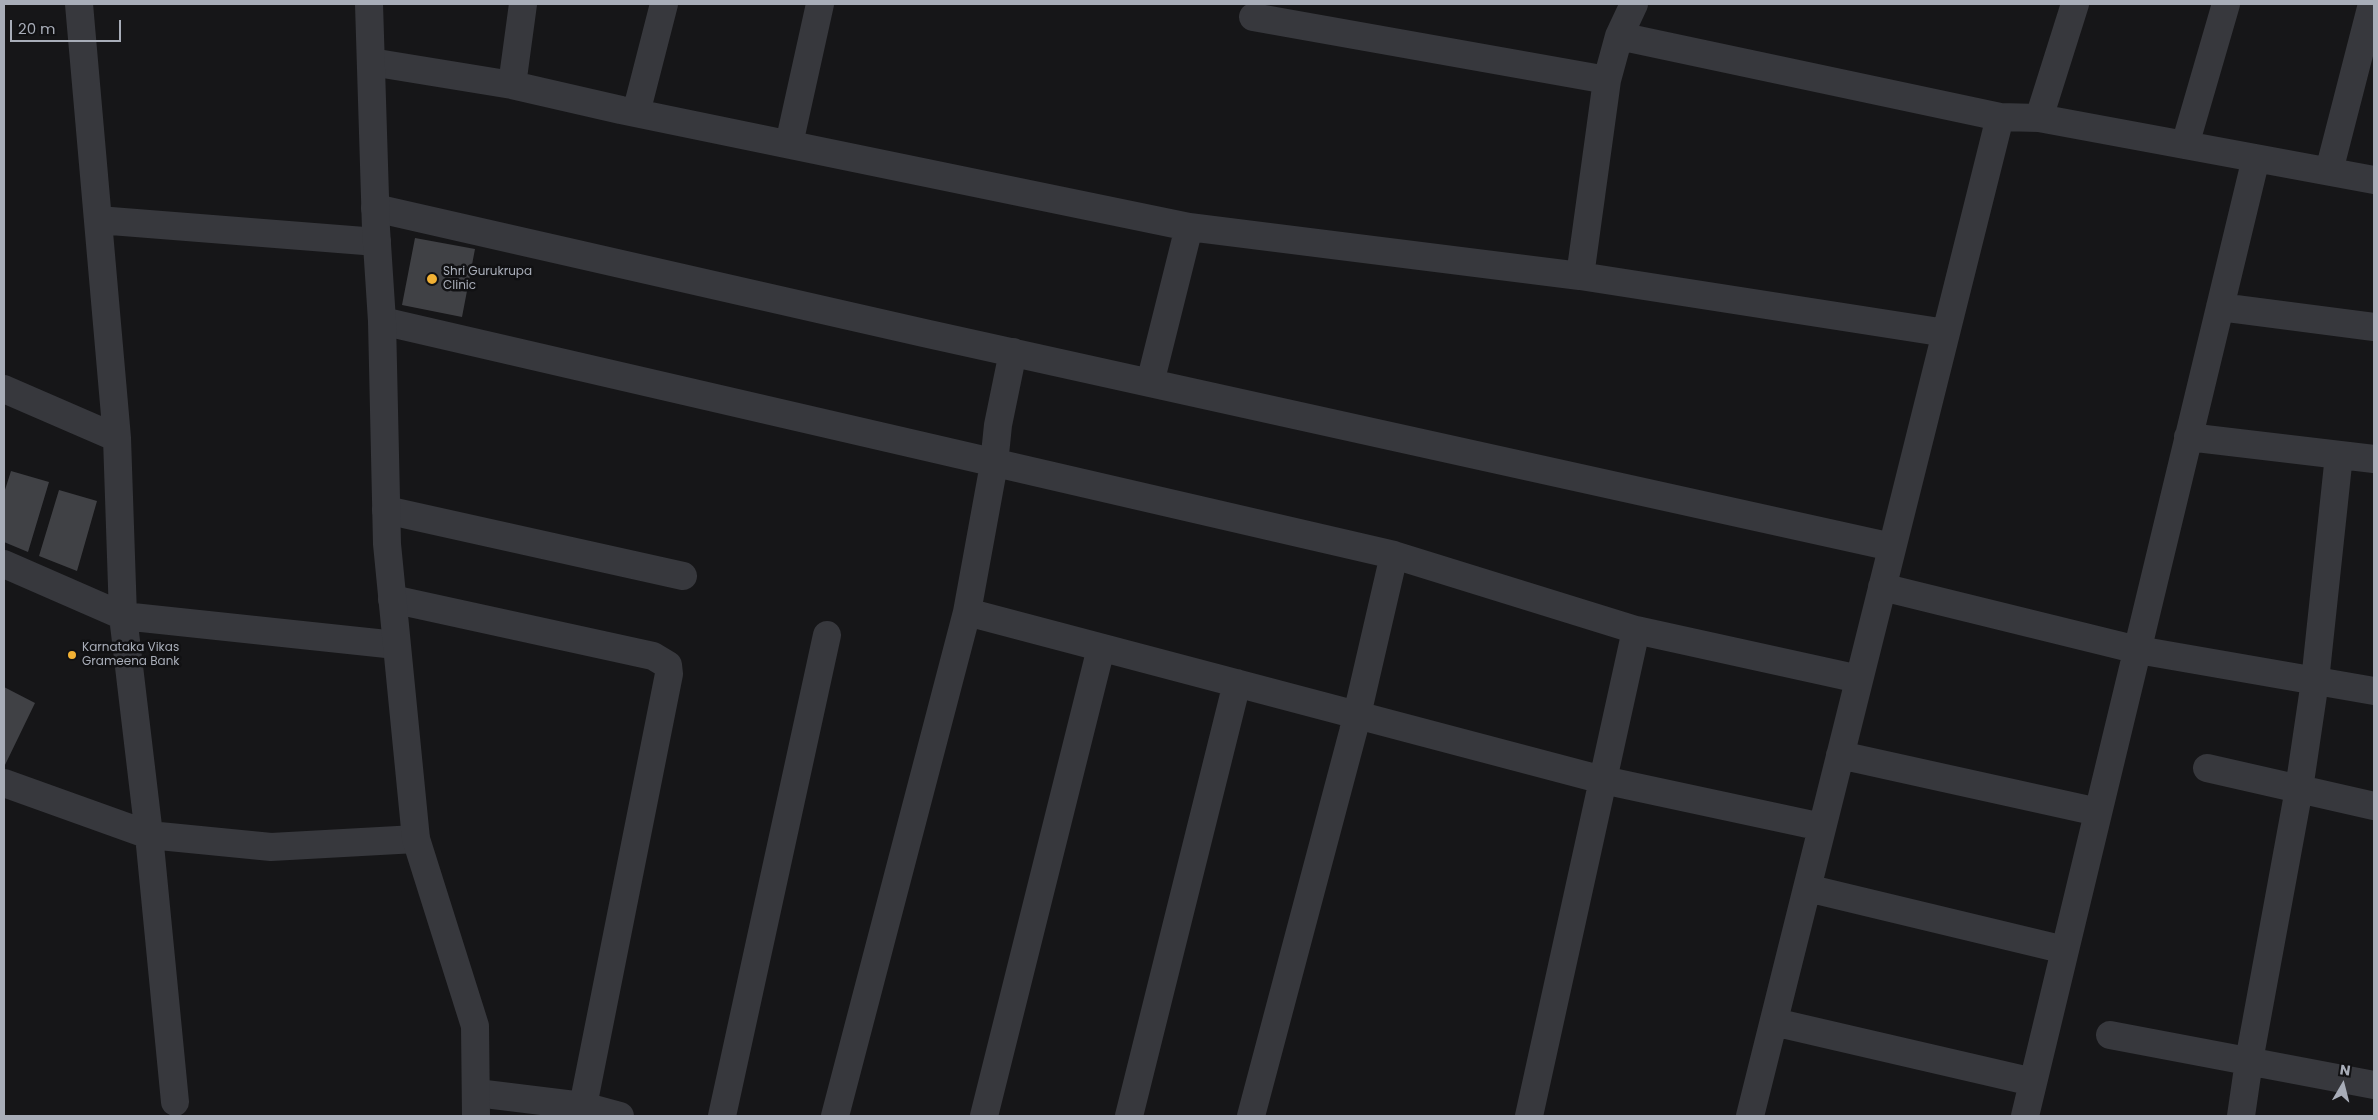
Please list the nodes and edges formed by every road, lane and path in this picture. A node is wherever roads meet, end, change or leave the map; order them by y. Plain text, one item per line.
1 (79, 4) edge
2 (369, 4) edge
3 (523, 4) edge
4 (664, 4) edge
5 (820, 4) edge
6 (1634, 4) edge
7 (2075, 4) edge
8 (2226, 4) edge
9 (2372, 4) edge
10 (1253, 16) dead end
11 (1619, 36) junction
12 (371, 62) junction
13 (1607, 80) junction
14 (512, 85) junction
15 (636, 113) junction
16 (2000, 116) junction
17 (2038, 118) junction
18 (789, 144) junction
19 (2185, 145) junction
20 (2256, 158) junction
21 (2329, 172) junction
22 (2374, 180) edge
23 (376, 208) junction
24 (98, 220) junction
25 (1189, 227) junction
26 (377, 242) junction
27 (1580, 276) junction
28 (2220, 307) junction
29 (382, 321) junction
30 (2374, 327) edge
31 (1946, 333) junction
32 (1012, 352) junction
33 (1150, 383) junction
34 (4, 389) edge
35 (2188, 437) junction
36 (117, 438) junction
37 (2339, 455) junction
38 (2374, 459) edge
39 (994, 464) junction
40 (386, 510) junction
41 (1892, 546) junction
42 (1394, 555) junction
43 (4, 564) edge
44 (683, 576) dead end
45 (1882, 587) junction
46 (392, 599) junction
47 (967, 612) junction
48 (123, 616) junction
49 (1636, 630) junction
50 (827, 635) dead end
51 (396, 645) junction
52 (1101, 648) junction
53 (2138, 650) junction
54 (1859, 679) junction
55 (2315, 681) junction
56 (1237, 683) junction
57 (2374, 691) edge
58 (1357, 715) junction
59 (1840, 755) junction
60 (2208, 768) dead end
61 (1603, 780) junction
62 (4, 783) edge
63 (2300, 789) junction
64 (2374, 806) edge
65 (2098, 812) junction
66 (1822, 827) junction
67 (149, 835) junction
68 (416, 839) junction
69 (1807, 888) junction
70 (2065, 950) junction
71 (1774, 1022) junction
72 (2110, 1035) dead end
73 (2249, 1061) junction
74 (2033, 1082) junction
75 (2374, 1085) edge
76 (174, 1102) dead end
77 (476, 1104) edge
78 (583, 1106) junction
79 (620, 1116) edge
80 (722, 1116) edge
81 (835, 1116) edge
82 (984, 1116) edge
83 (1129, 1116) edge
84 (1251, 1116) edge
85 (1529, 1116) edge
86 (1750, 1116) edge
87 (2025, 1116) edge
88 (2241, 1116) edge

1 - 24 street
2 - 12 street
3 - 14 street
4 - 15 street
5 - 18 street
6 - 11 street
7 - 17 street
8 - 19 street
9 - 21 street
10 - 13 street
11 - 13 street
11 - 16 street
12 - 14 street
12 - 23 street
13 - 27 street
14 - 15 street
15 - 18 street
16 - 17 street
16 - 31 street
17 - 19 street
18 - 25 street
19 - 20 street
20 - 21 street
20 - 28 street
21 - 22 street
23 - 26 street
23 - 32 street
24 - 26 street
24 - 36 street
25 - 27 street
25 - 33 street
26 - 29 street
27 - 31 street
28 - 30 street
28 - 35 street
29 - 39 street
29 - 40 street
31 - 41 street
32 - 33 street
32 - 39 street
33 - 41 street
34 - 36 street
35 - 37 street
35 - 53 street
36 - 48 street
37 - 38 street
37 - 55 street
39 - 42 street
39 - 47 street
40 - 44 street
40 - 46 street
41 - 45 street
42 - 49 street
42 - 58 street
43 - 48 street
45 - 53 street
45 - 54 street
46 - 51 street
46 - 78 street
47 - 52 street
47 - 81 street
48 - 51 street
48 - 67 street
49 - 54 street
49 - 61 street
50 - 80 street
51 - 68 street
52 - 56 street
52 - 82 street
53 - 55 street
53 - 65 street
54 - 59 street
55 - 57 street
55 - 63 street
56 - 58 street
56 - 83 street
58 - 61 street
58 - 84 street
59 - 65 street
59 - 66 street
60 - 63 street
61 - 66 street
61 - 85 street
62 - 67 street
63 - 64 street
63 - 73 street
65 - 70 street
66 - 69 street
67 - 68 street
67 - 76 street
68 - 77 street
69 - 70 street
69 - 71 street
70 - 74 street
71 - 74 street
71 - 86 street
72 - 73 street
73 - 75 street
73 - 88 street
74 - 87 street
77 - 78 street
78 - 79 street

